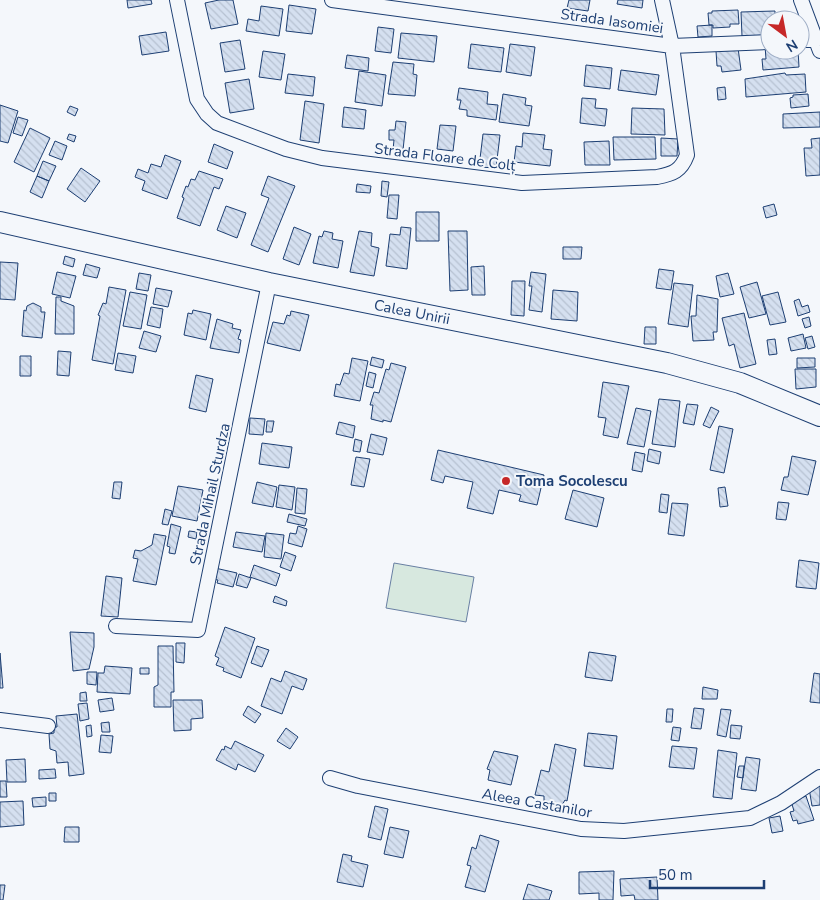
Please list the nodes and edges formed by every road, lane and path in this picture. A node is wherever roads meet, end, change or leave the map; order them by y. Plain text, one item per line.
1 (177, 0) edge
2 (332, 0) edge
3 (662, 0) edge
4 (801, 0) edge
5 (760, 42) edge
6 (818, 45) edge
7 (672, 46) junction
8 (0, 222) edge
9 (269, 283) junction
10 (820, 416) edge
11 (116, 626) dead end
12 (0, 720) edge
13 (48, 726) dead end
14 (820, 777) edge
15 (330, 778) dead end

1 - 7 street, Strada Floare de Colț
2 - 7 street, Strada Iasomiei
3 - 7 street, Strada Floare de Colț
4 - 6 street
5 - 7 street, Strada Iasomiei
8 - 9 main road, Calea Unirii
9 - 10 main road, Calea Unirii
9 - 11 street, Strada Mihail Sturdza
12 - 13 street
14 - 15 street, Aleea Castanilor

